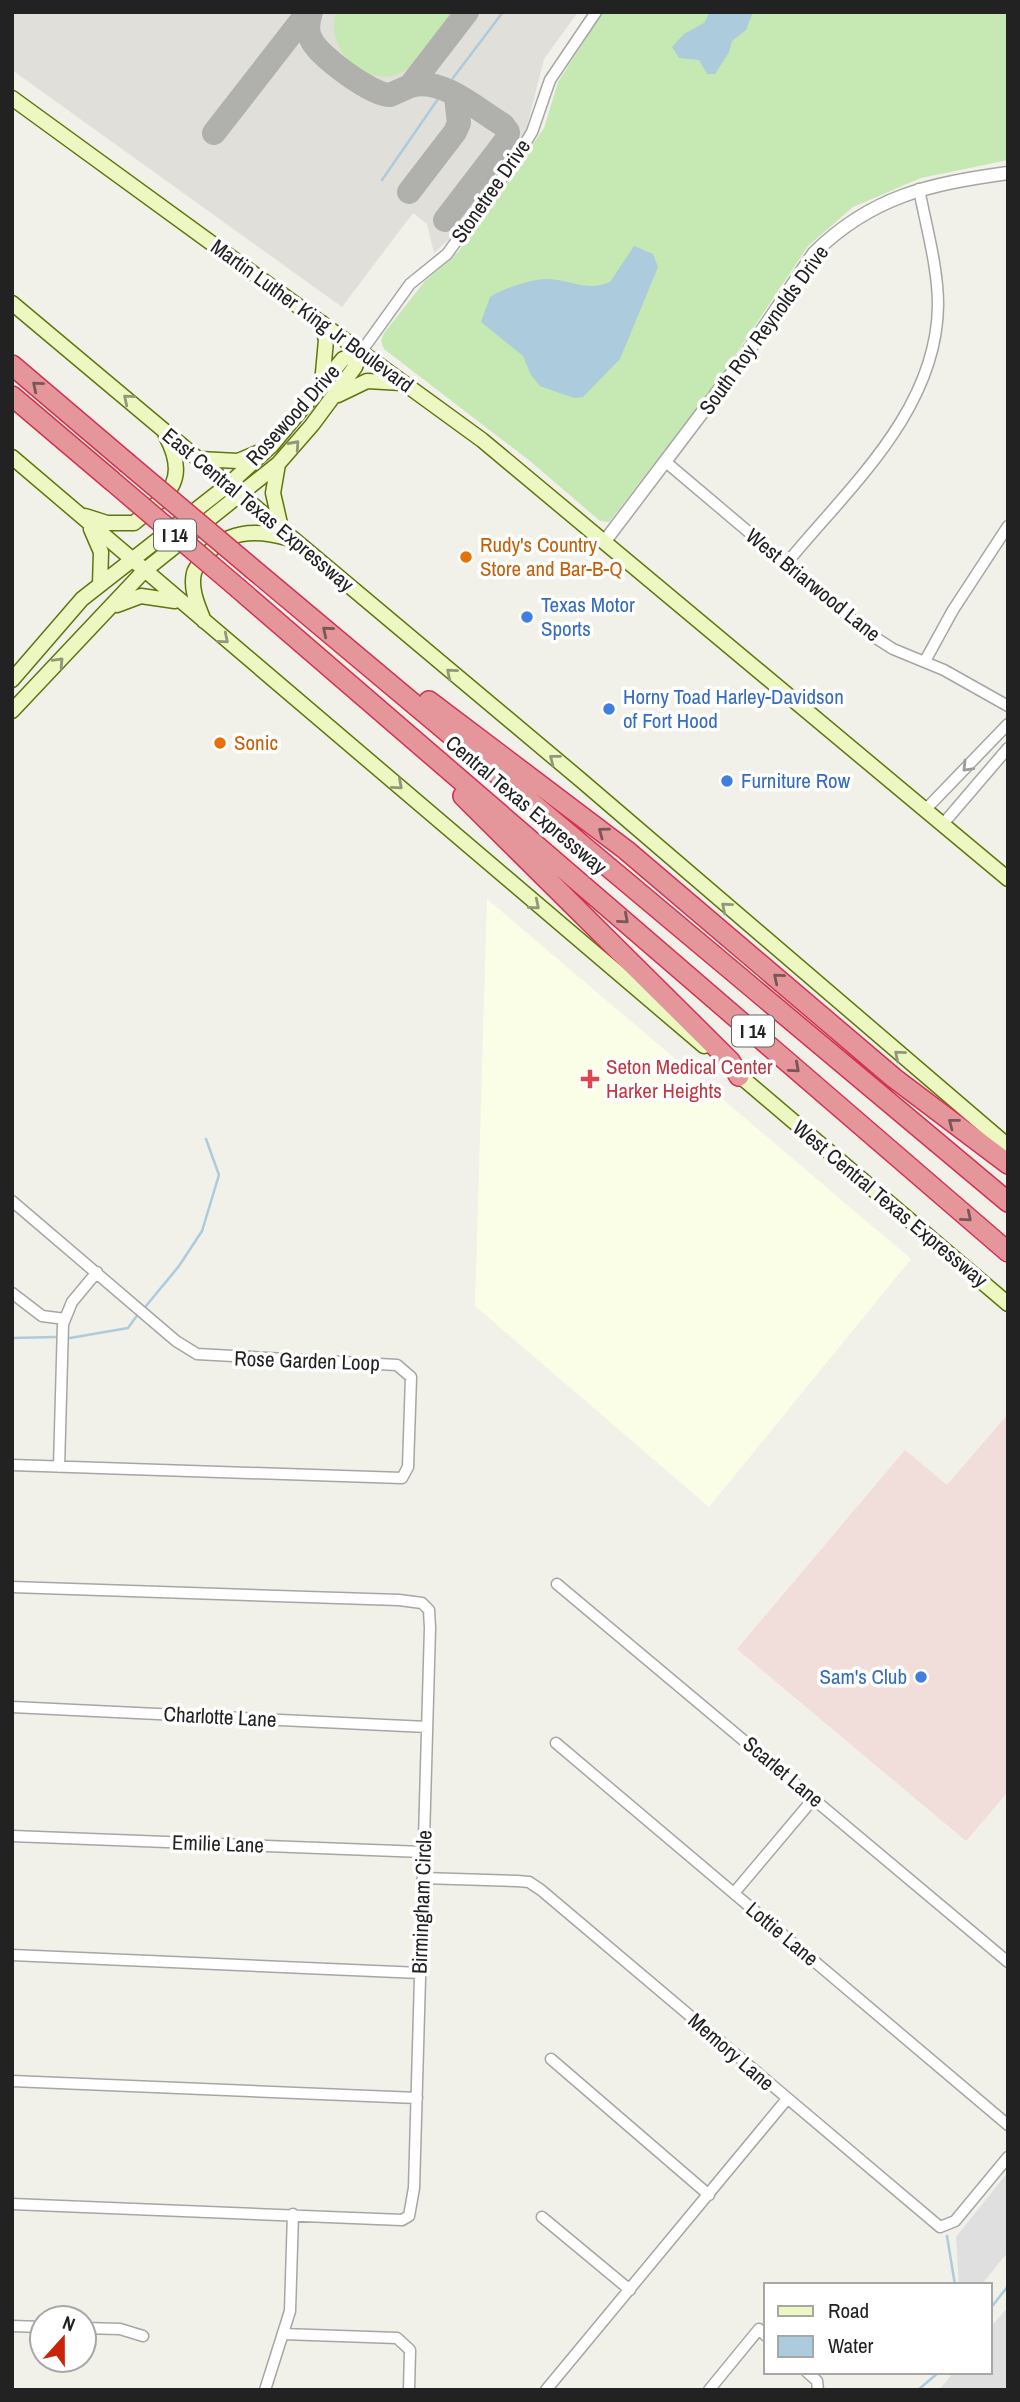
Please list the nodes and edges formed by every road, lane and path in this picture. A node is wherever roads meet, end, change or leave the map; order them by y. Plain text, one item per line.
1 (596, 12) edge
2 (12, 98) edge
3 (1008, 173) edge
4 (919, 189) junction
5 (12, 303) edge
6 (322, 323) junction
7 (361, 352) junction
8 (12, 365) edge
9 (404, 383) junction
10 (322, 386) junction
11 (12, 396) edge
12 (331, 400) junction
13 (161, 427) junction
14 (271, 446) junction
15 (12, 457) edge
16 (199, 459) junction
17 (667, 463) junction
18 (278, 464) junction
19 (229, 484) junction
20 (240, 495) junction
21 (82, 517) junction
22 (1008, 526) edge
23 (287, 534) junction
24 (605, 541) junction
25 (131, 560) junction
26 (786, 564) junction
27 (144, 571) junction
28 (100, 585) junction
29 (184, 605) junction
30 (109, 608) junction
31 (204, 622) junction
32 (925, 662) junction
33 (365, 663) junction
34 (12, 680) edge
35 (1008, 706) edge
36 (12, 711) edge
37 (1008, 724) edge
38 (1008, 748) edge
39 (430, 754) junction
40 (926, 809) junction
41 (943, 824) junction
42 (1008, 879) edge
43 (739, 1076) junction
44 (1008, 1146) edge
45 (1008, 1164) edge
46 (12, 1201) edge
47 (1008, 1202) edge
48 (1008, 1252) edge
49 (97, 1272) junction
50 (12, 1293) edge
51 (1008, 1304) edge
52 (65, 1319) junction
53 (12, 1465) edge
54 (59, 1467) junction
55 (557, 1584) dead end
56 (12, 1587) edge
57 (12, 1707) edge
58 (427, 1727) junction
59 (556, 1743) dead end
60 (814, 1798) junction
61 (12, 1836) edge
62 (423, 1852) junction
63 (423, 1878) junction
64 (734, 1893) junction
65 (12, 1955) edge
66 (1008, 1962) edge
67 (420, 1973) junction
68 (551, 2059) dead end
69 (12, 2081) edge
70 (417, 2098) junction
71 (787, 2099) junction
72 (1008, 2125) edge
73 (1008, 2157) edge
74 (709, 2195) junction
75 (12, 2204) edge
76 (293, 2214) junction
77 (542, 2217) dead end
78 (630, 2290) junction
79 (98, 2328) edge
80 (283, 2334) junction
81 (764, 2334) edge
82 (143, 2336) dead end
83 (809, 2374) edge
84 (265, 2390) edge
85 (409, 2390) edge
86 (546, 2390) edge
87 (709, 2390) edge
88 (818, 2390) edge

1 - 7 street, Stonetree Drive
2 - 6 main road, Martin Luther King Jr Boulevard
3 - 4 street, South Roy Reynolds Drive
4 - 17 street, South Roy Reynolds Drive
4 - 26 street
13 -> 5 main road, East Central Texas Expressway
6 - 7 main road, Martin Luther King Jr Boulevard
6 - 10 main road
7 - 9 main road, Martin Luther King Jr Boulevard
7 - 10 main road, Rosewood Drive
7 - 12 main road, Rosewood Drive
33 -> 8 highway, Central Texas Expressway / I 14, bridge
9 - 12 main road
9 - 24 main road, Martin Luther King Jr Boulevard
10 - 14 main road, Rosewood Drive
11 - 39 highway, Central Texas Expressway / I 14, bridge
18 -> 12 main road, Rosewood Drive
13 - 16 main road, East Central Texas Expressway
13 - 21 main road
14 - 16 main road
14 - 19 main road, Rosewood Drive
15 - 21 main road
16 - 19 main road, East Central Texas Expressway
17 - 24 street, South Roy Reynolds Drive
17 - 26 street, West Briarwood Lane
18 - 20 main road, Rosewood Drive
18 - 23 main road
19 - 20 main road, East Central Texas Expressway
19 - 25 main road, Rosewood Drive
20 - 23 main road, East Central Texas Expressway
20 - 27 main road, Rosewood Drive
21 - 25 main road
21 - 28 main road
22 - 32 street
23 - 31 main road
44 -> 23 main road, East Central Texas Expressway
24 - 40 main road, Martin Luther King Jr Boulevard
25 - 27 main road
25 - 28 main road, Rosewood Drive
26 - 32 street, West Briarwood Lane
27 - 29 main road
27 - 30 main road, Rosewood Drive
28 - 34 main road, Rosewood Drive
29 - 30 main road
29 - 31 main road
36 -> 30 main road, Rosewood Drive
31 -> 43 main road, West Central Texas Expressway
32 - 35 street, West Briarwood Lane
45 -> 33 highway
33 - 47 highway, Central Texas Expressway / I 14
37 -> 40 street
38 - 41 street
39 - 43 highway
39 -> 48 highway, Central Texas Expressway / I 14
40 - 41 main road, Martin Luther King Jr Boulevard
41 - 42 main road, Martin Luther King Jr Boulevard
43 - 51 main road, West Central Texas Expressway
46 - 49 street, Rose Garden Loop
49 - 52 street
49 - 54 street, Rose Garden Loop
50 - 52 street
52 - 54 street
53 - 54 street, Rose Garden Loop
55 - 60 street, Scarlet Lane
56 - 58 street, Birmingham Circle
57 - 58 street, Charlotte Lane
58 - 62 street, Birmingham Circle
59 - 64 street, Lottie Lane
60 - 64 street
60 - 66 street, Scarlet Lane
61 - 62 street, Emilie Lane
62 - 63 street, Birmingham Circle
63 - 67 street, Birmingham Circle
63 - 71 street, Memory Lane
64 - 72 street, Lottie Lane
65 - 67 street
67 - 70 street, Birmingham Circle
68 - 74 street
69 - 70 street
70 - 76 street, Birmingham Circle
71 - 73 street, Memory Lane
71 - 74 street
74 - 78 street
75 - 76 street, Birmingham Circle
76 - 80 street
77 - 78 street
78 - 86 street
79 - 82 street
80 - 84 street
80 - 85 street
81 - 87 street
83 - 88 street

